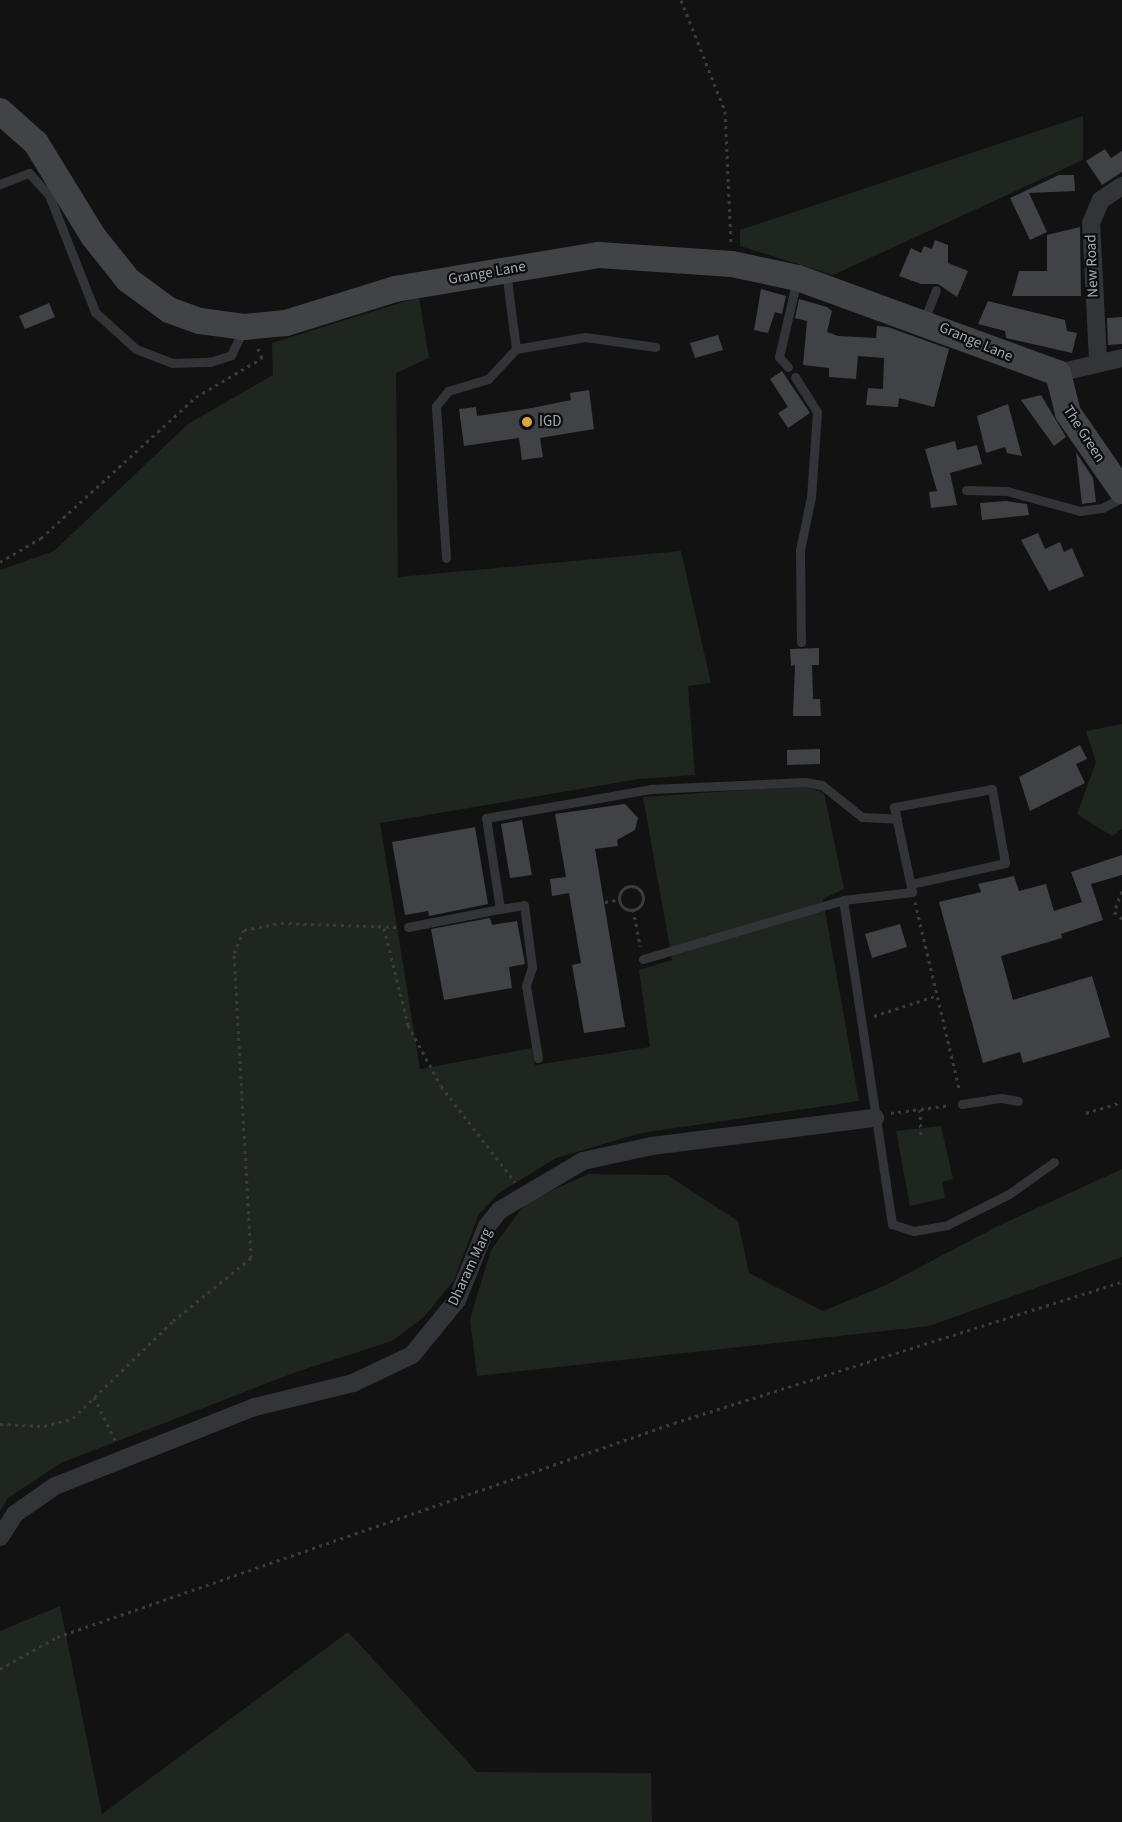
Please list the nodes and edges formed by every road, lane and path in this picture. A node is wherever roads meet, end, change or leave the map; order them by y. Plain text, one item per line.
1 (681, 0) edge
2 (0, 111) edge
3 (0, 184) edge
4 (1122, 186) edge
5 (732, 264) junction
6 (505, 268) junction
7 (798, 278) junction
8 (936, 290) dead end
9 (924, 321) junction
10 (249, 327) junction
11 (655, 346) dead end
12 (516, 349) junction
13 (1122, 358) edge
14 (1098, 360) junction
15 (788, 367) dead end
16 (1058, 373) junction
17 (795, 377) dead end
18 (966, 490) dead end
19 (1122, 491) edge
20 (1122, 498) edge
21 (446, 558) dead end
22 (0, 562) edge
23 (801, 642) dead end
24 (897, 819) junction
25 (912, 888) junction
26 (1122, 891) edge
27 (620, 899) junction
28 (843, 900) junction
29 (605, 902) dead end
30 (500, 909) junction
31 (633, 909) junction
32 (1122, 919) edge
33 (383, 927) junction
34 (408, 927) joint
35 (643, 959) joint
36 (938, 995) junction
37 (861, 1020) junction
38 (538, 1059) dead end
39 (1018, 1101) dead end
40 (1122, 1102) edge
41 (962, 1104) junction
42 (920, 1109) junction
43 (1086, 1113) dead end
44 (875, 1118) junction
45 (921, 1138) dead end
46 (1054, 1162) dead end
47 (522, 1194) junction
48 (1122, 1282) edge
49 (94, 1397) junction
50 (0, 1424) edge
51 (123, 1456) junction
52 (0, 1537) edge
53 (0, 1669) edge

1 - 5 path
2 - 10 street, Grange Lane
3 - 10 lane
4 - 14 street, New Road
5 - 6 street, Grange Lane
5 - 7 street, Grange Lane
6 - 10 street, Grange Lane
6 - 12 lane
7 - 9 street, Grange Lane
7 - 15 lane
8 - 9 lane
9 - 16 street, Grange Lane
10 - 22 path
11 - 12 lane
12 - 21 lane
13 - 14 street
14 - 16 street
16 - 19 street, The Green
17 - 23 lane
18 - 20 lane
24 - 25 lane
24 - 25 lane
24 - 30 lane
25 - 28 lane
25 - 36 path
26 - 32 path
27 - 29 path
27 - 31 path
27 - 31 path
28 - 35 lane
28 - 37 lane
30 - 34 lane
30 - 38 lane
31 - 35 path
33 - 34 path
33 - 47 path
33 - 49 path
36 - 37 path
36 - 41 path
37 - 44 lane
39 - 41 lane
40 - 43 path
41 - 42 path
42 - 44 path
42 - 45 path
44 - 46 lane
44 - 47 street, Dharam Marg
47 - 51 street, Dharam Marg
48 - 53 path
49 - 50 path
49 - 51 path
51 - 52 street, Dharam Marg

